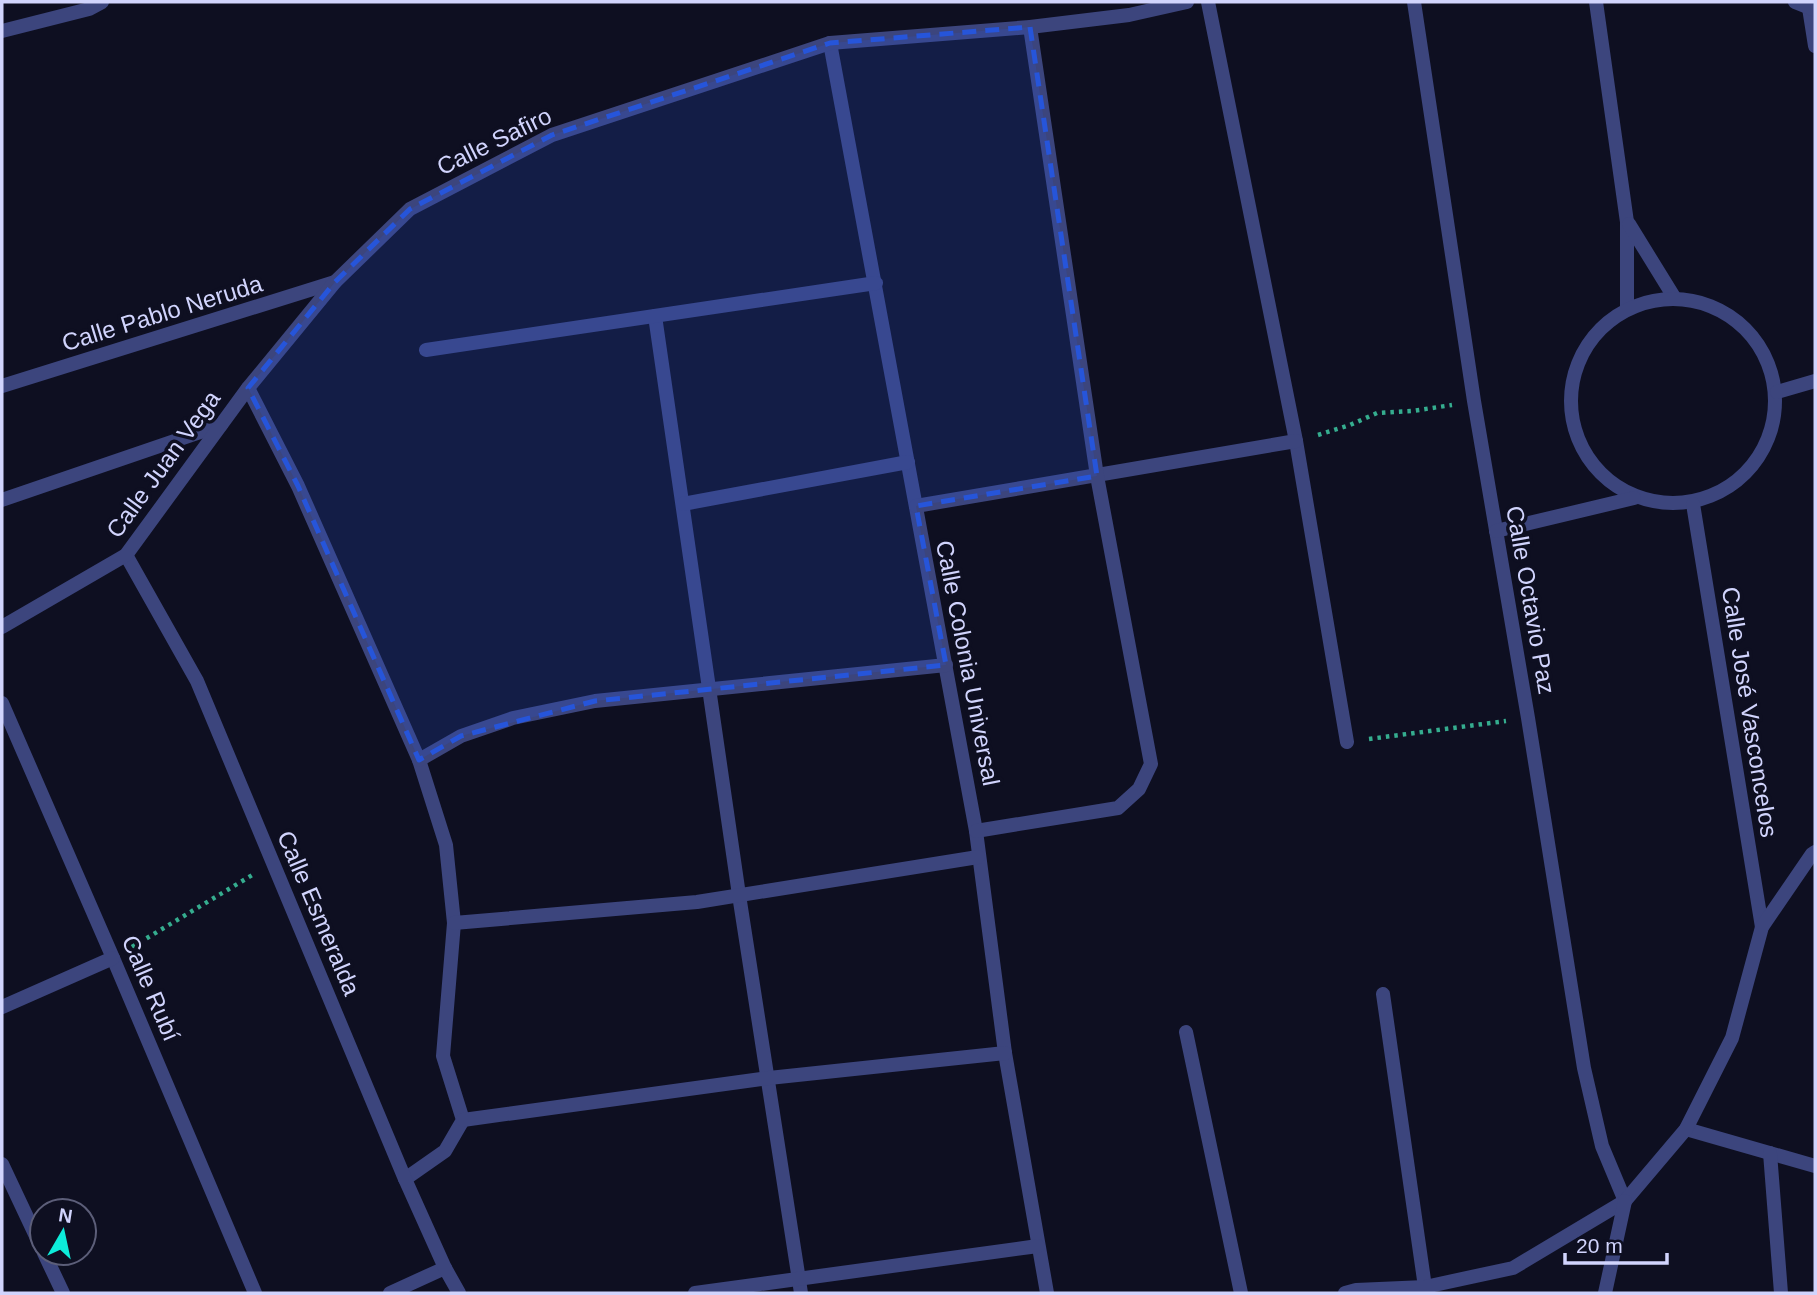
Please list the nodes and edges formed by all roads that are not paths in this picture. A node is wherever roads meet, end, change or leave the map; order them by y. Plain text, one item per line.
1 (102, 2) edge
2 (1187, 2) edge
3 (1209, 2) edge
4 (1414, 2) edge
5 (1596, 2) edge
6 (1807, 6) edge
7 (1030, 27) junction
8 (2, 31) edge
9 (830, 43) junction
10 (1815, 46) edge
11 (1627, 222) junction
12 (335, 282) junction
13 (876, 283) junction
14 (1674, 297) junction
15 (1627, 308) junction
16 (655, 316) junction
17 (426, 350) dead end
18 (1815, 381) edge
19 (2, 386) edge
20 (248, 388) junction
21 (1777, 392) junction
22 (221, 425) junction
23 (1296, 441) junction
24 (908, 462) junction
25 (1097, 476) junction
26 (1634, 498) junction
27 (2, 500) edge
28 (683, 504) junction
29 (1693, 504) junction
30 (916, 506) junction
31 (1496, 531) junction
32 (126, 555) junction
33 (2, 627) edge
34 (946, 665) junction
35 (710, 690) junction
36 (2, 703) edge
37 (1347, 742) road end
38 (419, 760) junction
39 (976, 831) junction
40 (1815, 852) edge
41 (978, 857) junction
42 (739, 895) junction
43 (454, 923) junction
44 (1762, 928) junction
45 (113, 958) junction
46 (1383, 994) dead end
47 (2, 1007) edge
48 (1186, 1032) dead end
49 (1005, 1052) junction
50 (769, 1078) junction
51 (463, 1120) junction
52 (1686, 1129) junction
53 (1770, 1153) junction
54 (2, 1164) edge
55 (1815, 1166) edge
56 (405, 1179) junction
57 (1625, 1201) junction
58 (28, 1219) edge
59 (1038, 1246) junction
60 (51, 1267) edge
61 (445, 1268) junction
62 (799, 1278) junction
63 (1425, 1287) junction
64 (63, 1293) edge
65 (254, 1293) edge
66 (390, 1293) edge
67 (459, 1293) edge
68 (695, 1293) edge
69 (801, 1293) edge
70 (1046, 1293) edge
71 (1241, 1293) edge
72 (1345, 1293) edge
73 (1605, 1293) edge
74 (1781, 1293) edge

1 - 8 street
2 - 7 street
3 - 23 street
4 - 31 street, Calle Octavio Paz
5 - 11 street
6 - 10 street
7 - 9 street
7 - 25 street
9 - 12 street, Calle Safiro
9 - 13 street, Calle Colonia Universal
11 - 14 street
11 - 15 street
12 - 19 street, Calle Pablo Neruda
12 - 20 street, Calle Safiro
13 - 16 street
13 - 24 street, Calle Colonia Universal
14 - 15 street
14 - 21 street
15 - 26 street
16 - 17 street
16 - 28 street
18 - 21 street
20 - 22 street, Calle Juan Vega
20 - 38 street
21 - 29 street
22 - 27 street
22 - 32 street, Calle Juan Vega
23 - 25 street
23 - 37 street
24 - 28 street
24 - 30 street, Calle Colonia Universal
25 - 30 street
25 - 39 street
26 - 29 street
26 - 31 street
28 - 35 street
29 - 44 street, Calle José Vasconcelos
30 - 34 street, Calle Colonia Universal
31 - 57 street, Calle Octavio Paz
32 - 33 street, Calle Juan Vega
32 - 56 street, Calle Esmeralda
34 - 35 street
34 - 39 street, Calle Colonia Universal
35 - 38 street
35 - 42 street
36 - 45 street, Calle Rubí
38 - 43 street
39 - 41 street, Calle Colonia Universal
40 - 44 street
41 - 42 street
41 - 49 street, Calle Colonia Universal
42 - 43 street
42 - 50 street
43 - 51 street
44 - 52 street
45 - 47 street
45 - 65 street, Calle Rubí
46 - 63 street
48 - 71 street
49 - 50 street
49 - 59 street, Calle Colonia Universal
50 - 51 street
50 - 62 street
51 - 56 street
52 - 53 street
52 - 57 street
53 - 55 street
53 - 74 street
54 - 58 street
56 - 61 street, Calle Esmeralda
57 - 63 street
57 - 73 street
59 - 62 street
59 - 70 street, Calle Colonia Universal
60 - 64 street
61 - 66 street
61 - 67 street, Calle Esmeralda
62 - 68 street
62 - 69 street
63 - 72 street

